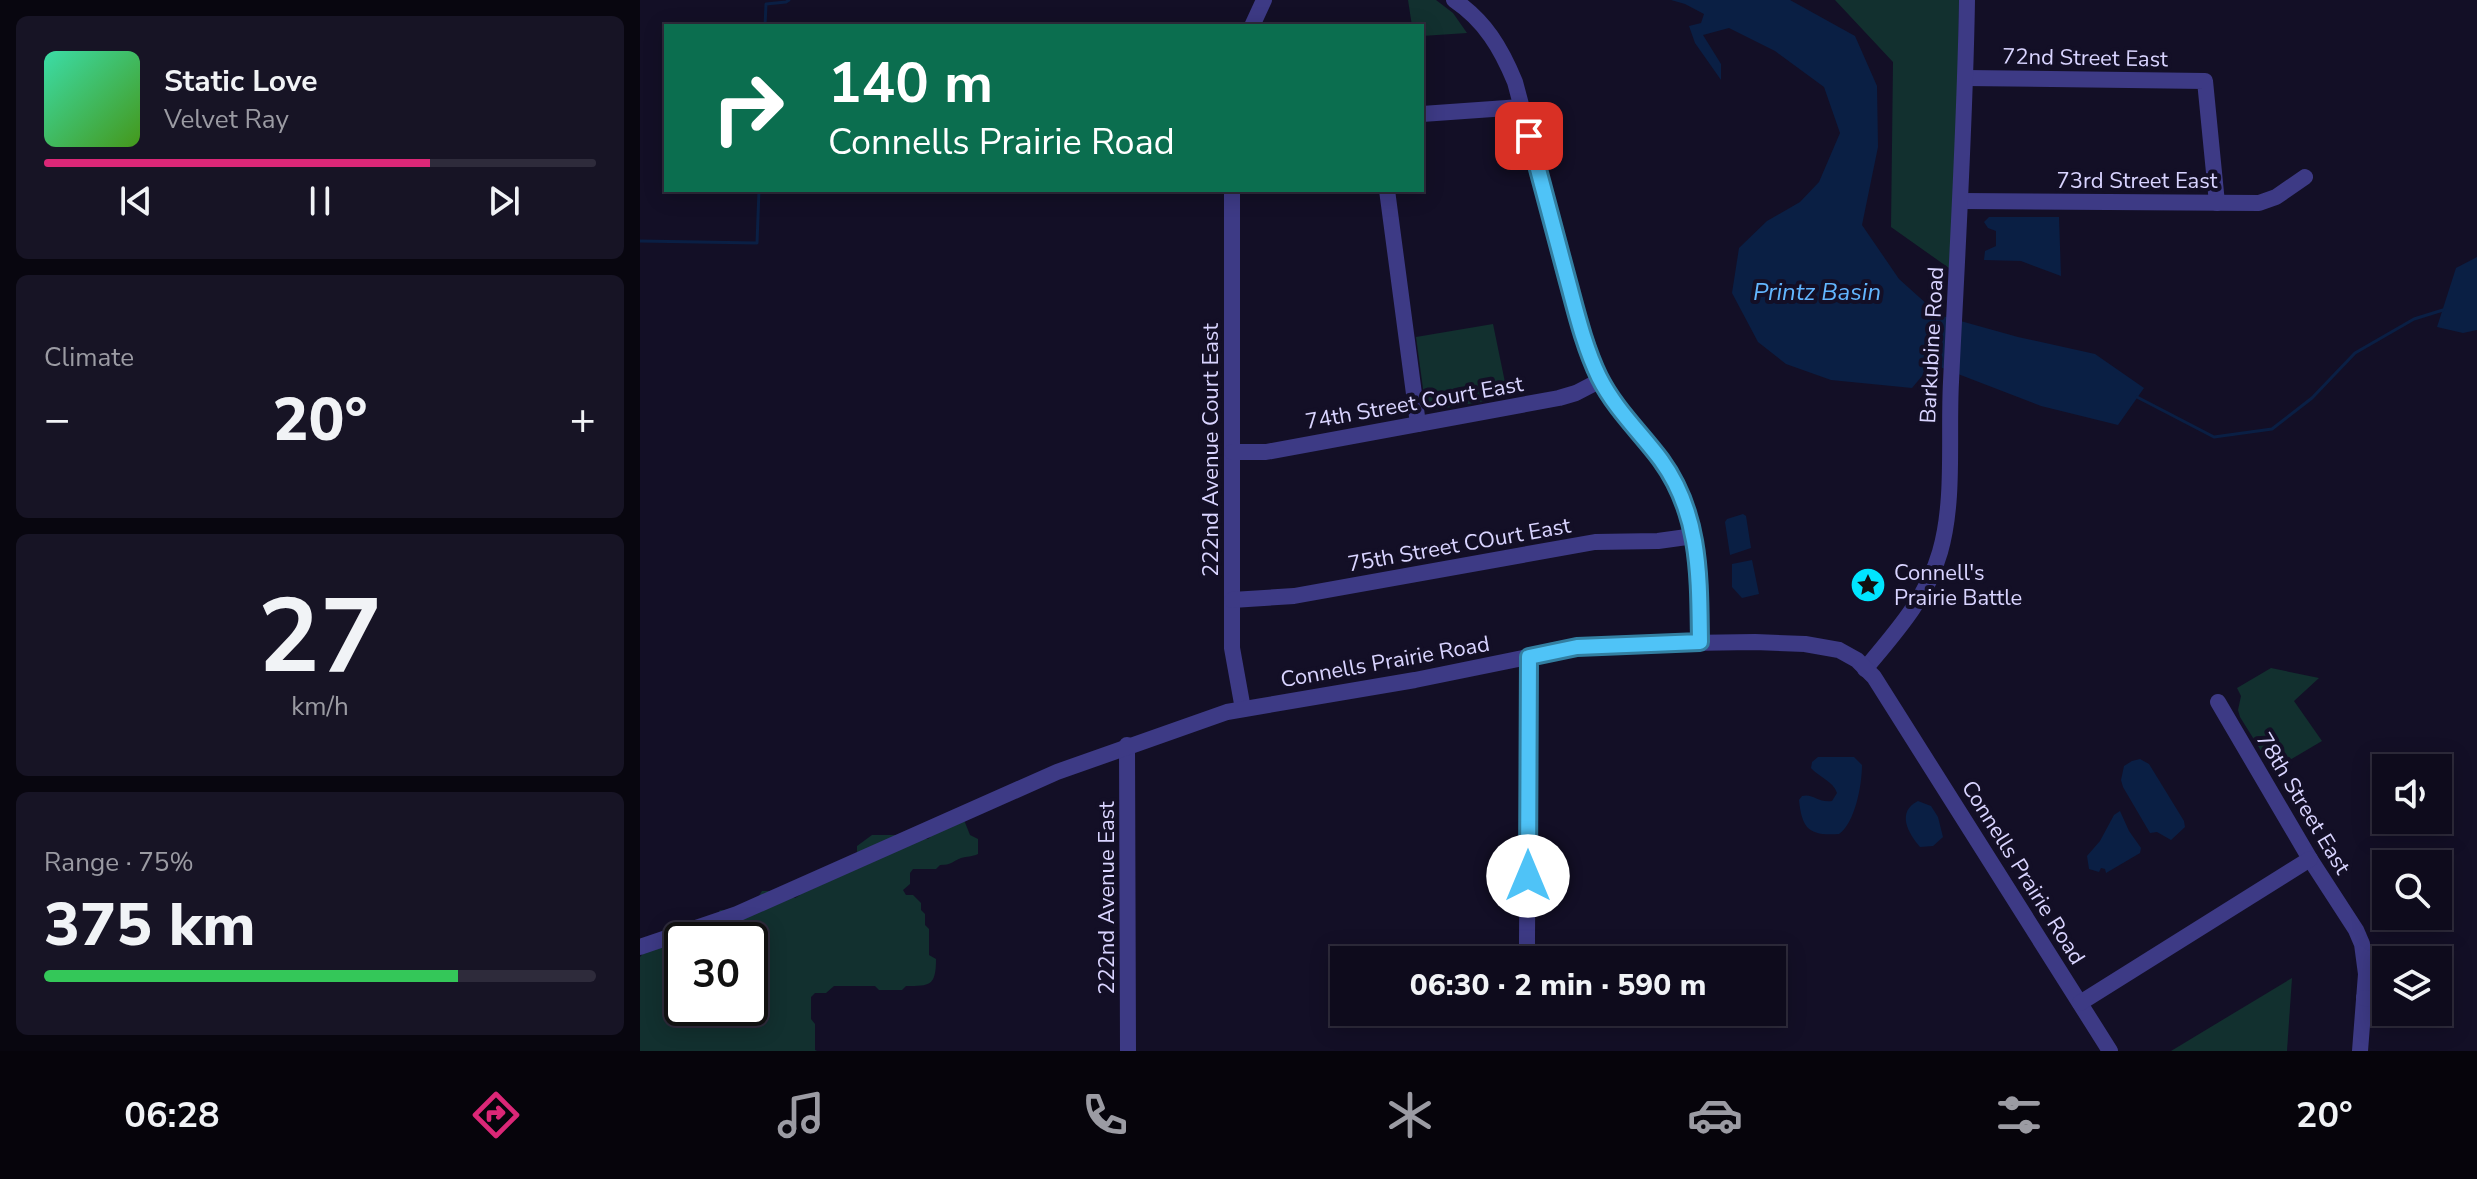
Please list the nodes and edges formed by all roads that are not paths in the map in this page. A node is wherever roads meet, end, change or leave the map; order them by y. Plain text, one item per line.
1 (1264, 0) edge
2 (1454, 0) edge
3 (1967, 0) edge
4 (1253, 24) edge
5 (1965, 78) junction
6 (1521, 107) junction
7 (1424, 114) edge
8 (2305, 177) dead end
9 (1232, 192) edge
10 (1387, 192) edge
11 (1961, 201) junction
12 (2217, 203) junction
13 (1601, 380) junction
14 (1418, 424) junction
15 (1232, 452) junction
16 (1694, 536) junction
17 (1232, 600) junction
18 (1700, 642) junction
19 (1529, 657) junction
20 (1865, 669) junction
21 (2218, 702) dead end
22 (1243, 709) junction
23 (1127, 745) junction
24 (2310, 859) junction
25 (1527, 946) edge
26 (640, 947) edge
27 (2364, 998) junction
28 (2372, 998) edge
29 (2080, 1003) junction
30 (1128, 1051) edge
31 (2110, 1051) edge
32 (2360, 1051) edge

1 - 4 street
2 - 6 street
3 - 5 street, Barkubine Road
5 - 11 street, Barkubine Road
5 - 12 street, 72nd Street East
6 - 7 street
6 - 13 street
8 - 12 street, 73rd Street East
9 - 15 street, 222nd Avenue Court East
10 - 14 street
11 - 12 street, 73rd Street East
11 - 20 street, Barkubine Road
13 - 14 street, 74th Street Court East
13 - 16 street
14 - 15 street, 74th Street Court East
15 - 17 street, 222nd Avenue Court East
16 - 17 street, 75th Street COurt East
16 - 18 street
17 - 22 street, 222nd Avenue Court East
18 - 19 street, Connells Prairie Road
18 - 20 street, Connells Prairie Road
19 - 22 street, Connells Prairie Road
19 - 25 street
20 - 29 street, Connells Prairie Road
21 - 24 street, 78th Street East
22 - 23 street, Connells Prairie Road
23 - 26 street, Connells Prairie Road
23 - 30 street, 222nd Avenue East
24 - 27 street, 78th Street East
24 - 29 street
27 - 28 street
27 - 32 street, 78th Street East
29 - 31 street, Connells Prairie Road

